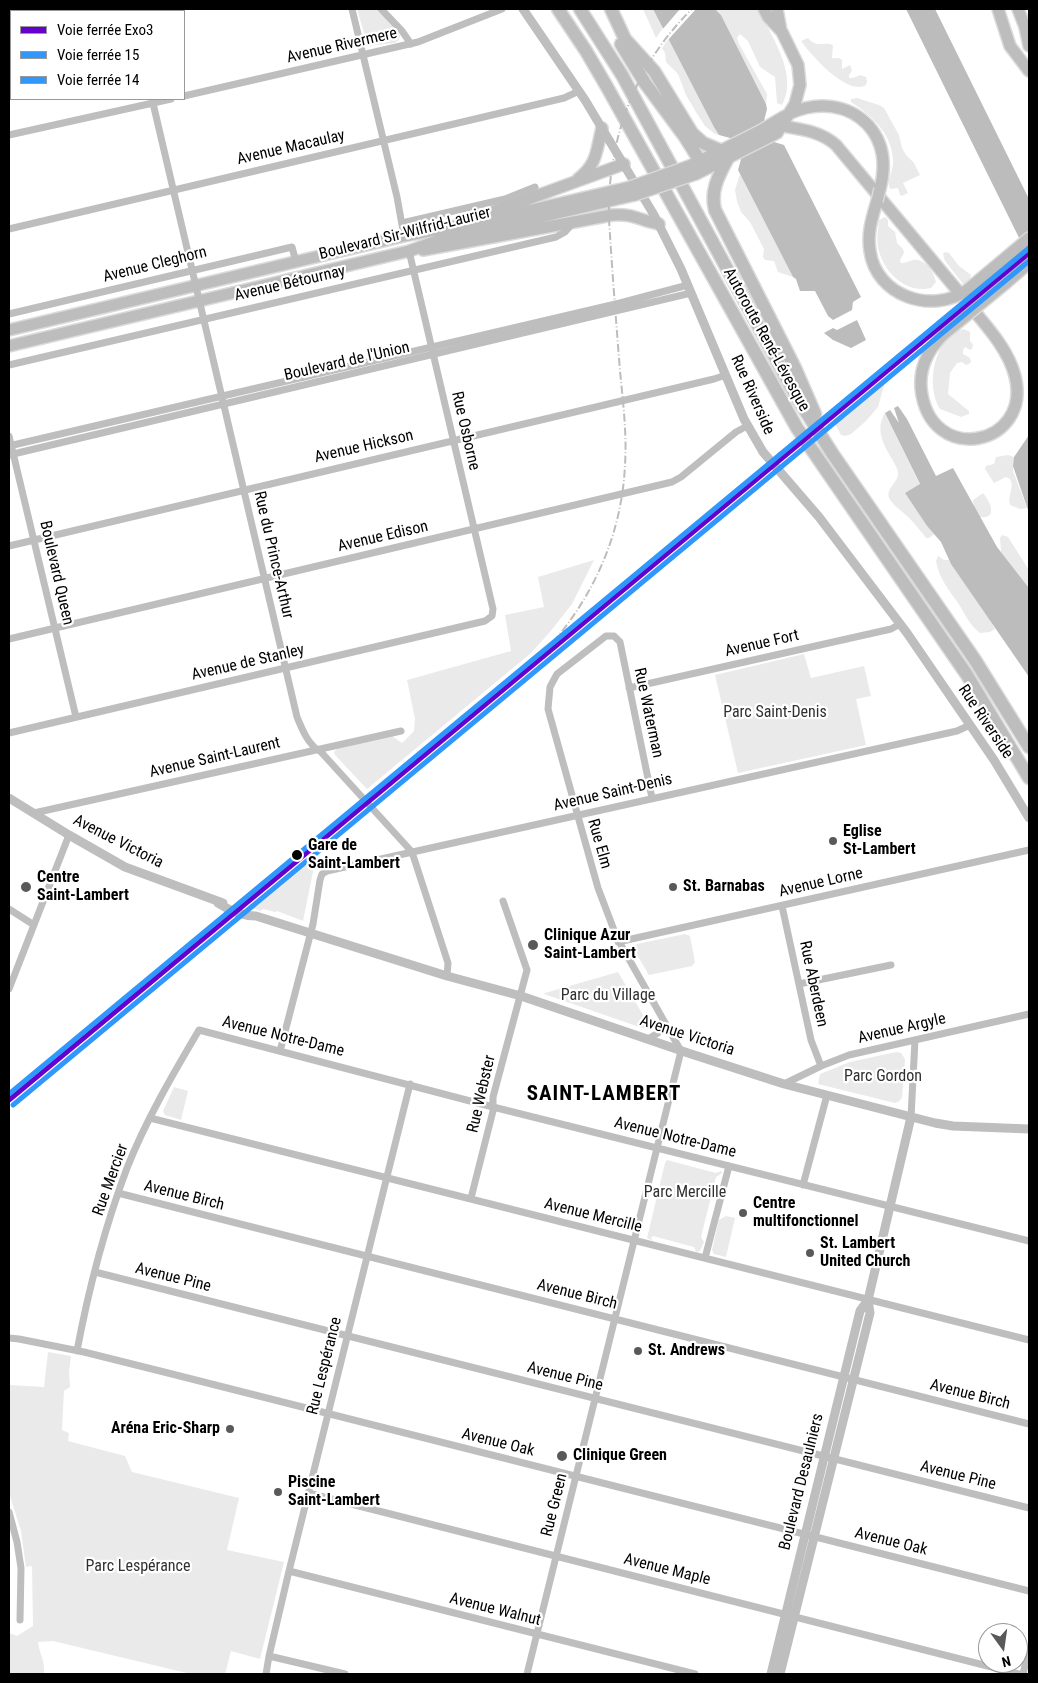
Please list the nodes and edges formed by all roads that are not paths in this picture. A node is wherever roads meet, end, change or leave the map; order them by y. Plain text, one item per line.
1 (352, 9) edge
2 (381, 9) edge
3 (502, 9) edge
4 (523, 9) edge
5 (558, 9) edge
6 (602, 9) edge
7 (764, 9) edge
8 (777, 9) edge
9 (998, 9) edge
10 (1018, 9) edge
11 (582, 10) edge
12 (615, 12) edge
13 (782, 32) junction
14 (411, 44) junction
15 (1029, 46) edge
16 (363, 55) junction
17 (1029, 71) edge
18 (579, 91) junction
19 (185, 96) edge
20 (153, 101) edge
21 (790, 113) junction
22 (602, 128) junction
23 (774, 129) junction
24 (9, 135) edge
25 (383, 141) junction
26 (730, 152) junction
27 (624, 164) junction
28 (696, 167) junction
29 (573, 183) junction
30 (535, 187) dead end
31 (174, 189) junction
32 (632, 191) junction
33 (573, 222) junction
34 (402, 223) junction
35 (466, 223) junction
36 (514, 223) junction
37 (659, 224) junction
38 (9, 229) edge
39 (404, 236) junction
40 (1029, 238) edge
41 (462, 244) junction
42 (409, 251) junction
43 (379, 258) junction
44 (296, 262) junction
45 (1029, 263) edge
46 (413, 270) junction
47 (192, 271) junction
48 (195, 286) junction
49 (690, 289) junction
50 (957, 290) tunnel mouth
51 (199, 301) junction
52 (975, 312) tunnel mouth
53 (9, 314) edge
54 (203, 319) junction
55 (9, 330) edge
56 (9, 346) edge
57 (432, 352) junction
58 (9, 365) edge
59 (726, 374) junction
60 (222, 396) junction
61 (224, 405) junction
62 (747, 426) junction
63 (9, 436) edge
64 (453, 440) junction
65 (10, 446) edge
66 (832, 454) junction
67 (11, 455) edge
68 (244, 490) junction
69 (474, 530) junction
70 (34, 540) junction
71 (9, 546) edge
72 (264, 578) junction
73 (492, 616) joint
74 (900, 624) junction
75 (55, 628) junction
76 (614, 636) joint
77 (9, 639) edge
78 (286, 668) junction
79 (629, 688) junction
80 (76, 717) junction
81 (970, 725) junction
82 (401, 730) dead end
83 (9, 733) edge
84 (1029, 747) edge
85 (316, 750) junction
86 (1029, 778) edge
87 (9, 798) edge
88 (652, 798) junction
89 (34, 813) junction
90 (577, 815) junction
91 (1029, 818) edge
92 (69, 835) junction
93 (1029, 850) edge
94 (412, 852) junction
95 (503, 901) dead end
96 (782, 906) junction
97 (9, 909) edge
98 (34, 925) junction
99 (310, 934) junction
100 (618, 942) junction
101 (891, 964) dead end
102 (447, 976) junction
103 (799, 984) junction
104 (9, 989) edge
105 (521, 996) junction
106 (1029, 1014) edge
107 (663, 1020) junction
108 (199, 1030) joint
109 (648, 1039) junction
110 (915, 1040) junction
111 (280, 1050) junction
112 (681, 1051) junction
113 (821, 1066) junction
114 (410, 1084) junction
115 (784, 1084) junction
116 (826, 1095) junction
117 (493, 1106) junction
118 (911, 1117) junction
119 (150, 1118) junction
120 (1029, 1129) edge
121 (657, 1148) junction
122 (729, 1166) junction
123 (386, 1178) junction
124 (803, 1184) junction
125 (118, 1193) junction
126 (471, 1198) junction
127 (891, 1207) junction
128 (635, 1241) junction
129 (1029, 1241) edge
130 (367, 1257) junction
131 (705, 1258) junction
132 (95, 1272) junction
133 (868, 1300) junction
134 (615, 1319) junction
135 (347, 1336) junction
136 (9, 1338) edge
137 (1029, 1340) edge
138 (77, 1351) junction
139 (848, 1378) junction
140 (596, 1399) junction
141 (328, 1414) junction
142 (1029, 1424) edge
143 (829, 1457) junction
144 (576, 1477) junction
145 (308, 1492) junction
146 (1029, 1508) edge
147 (9, 1512) edge
148 (809, 1536) junction
149 (556, 1555) junction
150 (289, 1571) junction
151 (1029, 1591) edge
152 (790, 1615) junction
153 (20, 1620) dead end
154 (537, 1635) junction
155 (1029, 1649) edge
156 (269, 1656) junction
157 (266, 1674) edge
158 (345, 1674) edge
159 (527, 1674) edge
160 (694, 1674) edge
161 (770, 1674) edge
162 (780, 1674) edge
163 (1021, 1674) edge

1 - 16 street
2 - 14 street
3 - 14 street, Avenue Rivermere
4 - 18 street, Rue Riverside
5 - 86 highway, Autoroute René-Lévesque
6 - 28 highway
7 - 13 main road
8 - 13 main road
9 - 17 main road
10 - 15 main road
11 - 66 highway, Autoroute René-Lévesque
12 - 26 highway
13 - 21 main road
14 - 16 street, Avenue Rivermere
16 - 19 street, Avenue Rivermere
16 - 25 street
18 - 22 street, Rue Riverside
18 - 25 street, Avenue Macaulay
20 - 24 street
20 - 31 street, Rue du Prince-Arthur
21 - 23 main road, Boulevard Sir-Wilfrid-Laurier
21 - 40 main road, Boulevard Sir-Wilfrid-Laurier, bridge
22 - 27 street, Rue Riverside
22 - 29 main road
23 - 26 main road, Boulevard Sir-Wilfrid-Laurier
23 - 50 main road
25 - 31 street, Avenue Macaulay
25 - 34 street
26 - 28 main road, Boulevard Sir-Wilfrid-Laurier
26 - 66 highway
27 - 29 main road
27 - 37 street, Rue Riverside
28 - 32 main road, Boulevard Sir-Wilfrid-Laurier, bridge
29 - 35 main road
30 - 34 street
31 - 38 street, Avenue Macaulay
31 - 47 street, Rue du Prince-Arthur
32 - 35 main road, Boulevard Sir-Wilfrid-Laurier
32 - 36 main road, Boulevard Sir-Wilfrid-Laurier
33 - 37 main road
33 - 41 main road
33 - 46 street, Avenue Bétournay
34 - 39 street
35 - 39 main road, Boulevard Sir-Wilfrid-Laurier
36 - 41 main road
36 - 42 main road, Boulevard Sir-Wilfrid-Laurier
37 - 49 street, Rue Riverside
39 - 43 main road
39 - 44 main road, Boulevard Sir-Wilfrid-Laurier
41 - 42 main road
42 - 43 main road, Boulevard Sir-Wilfrid-Laurier
42 - 46 street, Rue Osborne
43 - 51 main road, Boulevard Sir-Wilfrid-Laurier
44 - 47 street, Avenue Cleghorn
44 - 48 main road, Boulevard Sir-Wilfrid-Laurier
45 - 52 main road, bridge
46 - 54 street, Avenue Bétournay
46 - 57 street, Rue Osborne
47 - 48 street, Rue du Prince-Arthur
47 - 53 street, Avenue Cleghorn
48 - 51 street, Rue du Prince-Arthur
48 - 55 main road, Boulevard Sir-Wilfrid-Laurier
49 - 57 street, Boulevard de l'Union
49 - 59 street, Rue Riverside
51 - 54 street, Rue du Prince-Arthur
51 - 56 main road, Boulevard Sir-Wilfrid-Laurier
54 - 58 street, Avenue Bétournay
54 - 60 street, Rue du Prince-Arthur
57 - 60 street, Boulevard de l'Union
57 - 61 street, Boulevard de l'Union
57 - 64 street, Rue Osborne
59 - 62 street, Rue Riverside
59 - 64 street, Avenue Hickson
60 - 61 street, Rue du Prince-Arthur
60 - 65 street, Boulevard de l'Union
61 - 67 street, Boulevard de l'Union
61 - 68 street, Rue du Prince-Arthur
62 - 69 street, Avenue Edison
62 - 74 street, Rue Riverside
63 - 65 street, Boulevard Queen
64 - 68 street, Avenue Hickson
64 - 69 street, Rue Osborne
65 - 67 street, Boulevard Queen
66 - 84 highway, Autoroute René-Lévesque
67 - 70 street, Boulevard Queen
68 - 70 street, Avenue Hickson
68 - 72 street, Rue du Prince-Arthur
69 - 72 street, Avenue Edison
69 - 73 street, Rue Osborne
70 - 71 street, Avenue Hickson
70 - 75 street, Boulevard Queen
72 - 75 street, Avenue Edison
72 - 78 street, Rue du Prince-Arthur
73 - 78 street, Avenue de Stanley
74 - 79 street, Avenue Fort
74 - 81 street, Rue Riverside
75 - 77 street, Avenue Edison
75 - 80 street, Boulevard Queen
76 - 79 street, Rue Waterman
76 - 90 street, Rue Elm
78 - 80 street, Avenue de Stanley
78 - 85 street, Rue du Prince-Arthur
79 - 88 street, Rue Waterman
80 - 83 street, Avenue de Stanley
81 - 88 street, Avenue Saint-Denis
81 - 91 street, Rue Riverside
82 - 85 street, Avenue Saint-Laurent
85 - 89 street, Avenue Saint-Laurent
85 - 94 street, Rue du Prince-Arthur
87 - 89 street, Avenue Victoria
88 - 90 street, Avenue Saint-Denis
89 - 92 street, Avenue Victoria
90 - 94 street, Avenue Saint-Denis
90 - 100 street, Rue Elm
92 - 98 street
92 - 99 street, Avenue Victoria
93 - 96 street, Avenue Lorne
94 - 99 street, Avenue Saint-Denis
94 - 102 street, Rue du Prince-Arthur
95 - 105 street, Rue Webster
96 - 100 street, Avenue Lorne
96 - 103 street, Rue Aberdeen
97 - 98 street
98 - 104 street
99 - 102 street, Avenue Victoria
99 - 111 street
100 - 107 street, Rue Elm
101 - 103 street
102 - 105 street, Avenue Victoria
103 - 113 street, Rue Aberdeen
105 - 109 street, Avenue Victoria
105 - 117 street, Rue Webster
106 - 110 street, Avenue Argyle
107 - 109 street
107 - 112 street, Rue Elm
108 - 111 street, Avenue Notre-Dame
108 - 119 street, Rue Mercier
109 - 112 street, Avenue Victoria
110 - 113 street, Avenue Argyle
110 - 118 street, Boulevard Desaulniers
111 - 114 street, Avenue Notre-Dame
112 - 115 street, Avenue Victoria
112 - 121 street, Rue Green
113 - 115 street, Avenue Argyle
114 - 117 street, Avenue Notre-Dame
114 - 123 street, Rue Lespérance
115 - 116 street, Avenue Victoria
116 - 118 street, Avenue Victoria
116 - 124 street
117 - 121 street, Avenue Notre-Dame
117 - 126 street, Rue Webster
118 - 120 street, Avenue Victoria
118 - 127 street, Boulevard Desaulniers
119 - 123 street, Avenue Mercille
119 - 125 street, Rue Mercier
121 - 122 street, Avenue Notre-Dame
121 - 128 street, Rue Green
122 - 124 street, Avenue Notre-Dame
122 - 131 street
123 - 126 street, Avenue Mercille
123 - 130 street, Rue Lespérance
124 - 127 street, Avenue Notre-Dame
125 - 130 street, Avenue Birch
125 - 132 street, Rue Mercier
126 - 128 street, Avenue Mercille
127 - 129 street, Avenue Notre-Dame
127 - 133 street, Boulevard Desaulniers
128 - 131 street, Avenue Mercille
128 - 134 street, Rue Green
130 - 134 street, Avenue Birch
130 - 135 street, Rue Lespérance
131 - 133 street, Avenue Mercille
132 - 135 street, Avenue Pine
132 - 138 street, Rue Mercier
133 - 137 street, Avenue Mercille
133 - 139 street, Boulevard Desaulniers
134 - 139 street, Avenue Birch
134 - 140 street, Rue Green
135 - 140 street, Avenue Pine
135 - 141 street, Rue Lespérance
136 - 138 street, Avenue Oak
138 - 141 street, Avenue Oak
139 - 142 street, Avenue Birch
139 - 143 street, Boulevard Desaulniers
140 - 143 street, Avenue Pine
140 - 144 street, Rue Green
141 - 144 street, Avenue Oak
141 - 145 street, Rue Lespérance
143 - 146 street, Avenue Pine
143 - 148 street, Boulevard Desaulniers
144 - 148 street, Avenue Oak
144 - 149 street, Rue Green
145 - 149 street, Avenue Maple
145 - 150 street, Rue Lespérance
147 - 153 street
148 - 151 street, Avenue Oak
148 - 152 street, Boulevard Desaulniers
149 - 152 street, Avenue Maple
149 - 154 street, Rue Green
150 - 154 street, Avenue Walnut
150 - 156 street, Rue Lespérance
152 - 161 street, Boulevard Desaulniers
152 - 162 street, Boulevard Desaulniers
152 - 163 street, Avenue Maple
154 - 159 street, Rue Green
154 - 160 street, Avenue Walnut
155 - 163 street
156 - 157 street, Rue Lespérance
156 - 158 street

